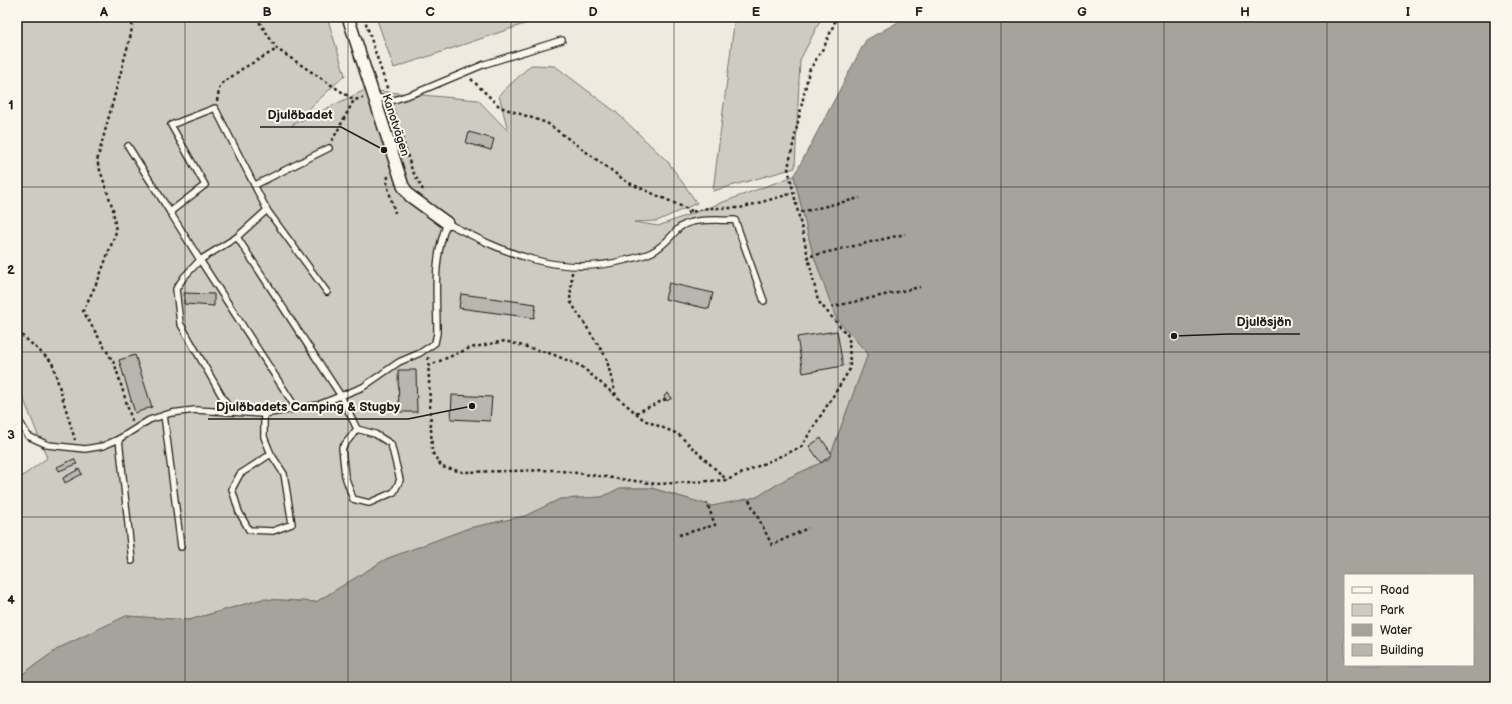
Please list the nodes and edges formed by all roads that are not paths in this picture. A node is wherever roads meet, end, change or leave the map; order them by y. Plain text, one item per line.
1 (348, 17) edge
2 (562, 40) dead end
3 (373, 96) junction
4 (128, 146) dead end
5 (329, 148) road end
6 (255, 185) junction
7 (268, 210) junction
8 (170, 212) junction
9 (447, 223) junction
10 (237, 237) junction
11 (200, 260) junction
12 (327, 292) dead end
13 (764, 301) dead end
14 (341, 396) junction
15 (296, 408) junction
16 (231, 412) junction
17 (264, 414) junction
18 (164, 415) junction
19 (21, 424) dead end
20 (357, 429) junction
21 (119, 439) junction
22 (271, 454) junction
23 (181, 547) dead end
24 (132, 561) dead end

1 - 3 street, Kanotvägen
2 - 3 lane
3 - 9 street, Kanotvägen
4 - 8 lane
5 - 6 lane
6 - 7 lane
6 - 8 lane
7 - 10 lane
7 - 12 lane
8 - 11 lane
9 - 13 lane
9 - 14 lane
10 - 11 lane
10 - 14 lane
11 - 15 lane
11 - 16 lane
14 - 15 lane
14 - 20 lane
15 - 17 lane
16 - 17 lane
16 - 18 lane
17 - 22 lane
18 - 21 lane
18 - 23 lane
19 - 21 lane
20 - 20 lane
21 - 24 lane
22 - 22 lane

